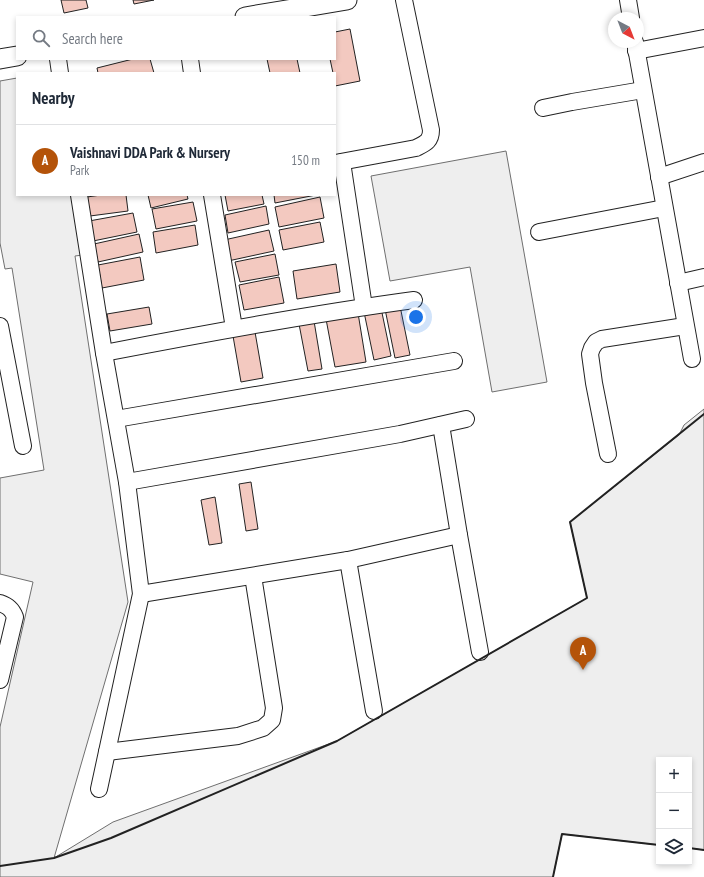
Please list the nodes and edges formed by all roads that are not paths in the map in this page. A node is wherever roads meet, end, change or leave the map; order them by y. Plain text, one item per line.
1 (347, 0) edge
2 (404, 0) edge
3 (628, 0) edge
4 (630, 12) edge
5 (251, 16) edge
6 (704, 38) edge
7 (644, 46) edge
8 (635, 48) edge
9 (16, 56) edge
10 (0, 59) edge
11 (58, 60) edge
12 (190, 60) edge
13 (60, 72) edge
14 (192, 72) edge
15 (642, 90) junction
16 (544, 108) dead end
17 (339, 162) edge
18 (704, 162) edge
19 (659, 176) junction
20 (79, 196) edge
21 (212, 196) edge
22 (664, 208) junction
23 (539, 232) dead end
24 (704, 277) edge
25 (678, 283) junction
26 (414, 300) dead end
27 (364, 307) junction
28 (0, 326) edge
29 (686, 326) junction
30 (234, 328) junction
31 (104, 353) junction
32 (692, 359) dead end
33 (454, 361) dead end
34 (116, 419) junction
35 (466, 419) dead end
36 (441, 424) junction
37 (23, 446) dead end
38 (608, 454) dead end
39 (127, 482) junction
40 (459, 535) junction
41 (348, 560) junction
42 (253, 576) junction
43 (141, 594) junction
44 (0, 603) edge
45 (480, 652) dead end
46 (0, 680) edge
47 (374, 711) dead end
48 (107, 752) junction
49 (99, 789) dead end

1 - 5 street
2 - 17 street
3 - 4 street
6 - 7 street
8 - 15 street
9 - 10 street
11 - 13 street
12 - 14 street
15 - 16 street
15 - 19 street
17 - 27 street
18 - 19 street
19 - 22 street
20 - 31 street
21 - 30 street
22 - 23 street
22 - 25 street
24 - 25 street
25 - 29 street
26 - 27 street
27 - 30 street
28 - 37 street
29 - 32 street
29 - 38 street
30 - 31 street
31 - 34 street
33 - 34 street
34 - 39 street
35 - 36 street
36 - 39 street
36 - 40 street
39 - 43 street
40 - 41 street
40 - 45 street
41 - 42 street
41 - 47 street
42 - 43 street
42 - 48 street
43 - 48 street
44 - 46 street
48 - 49 street

